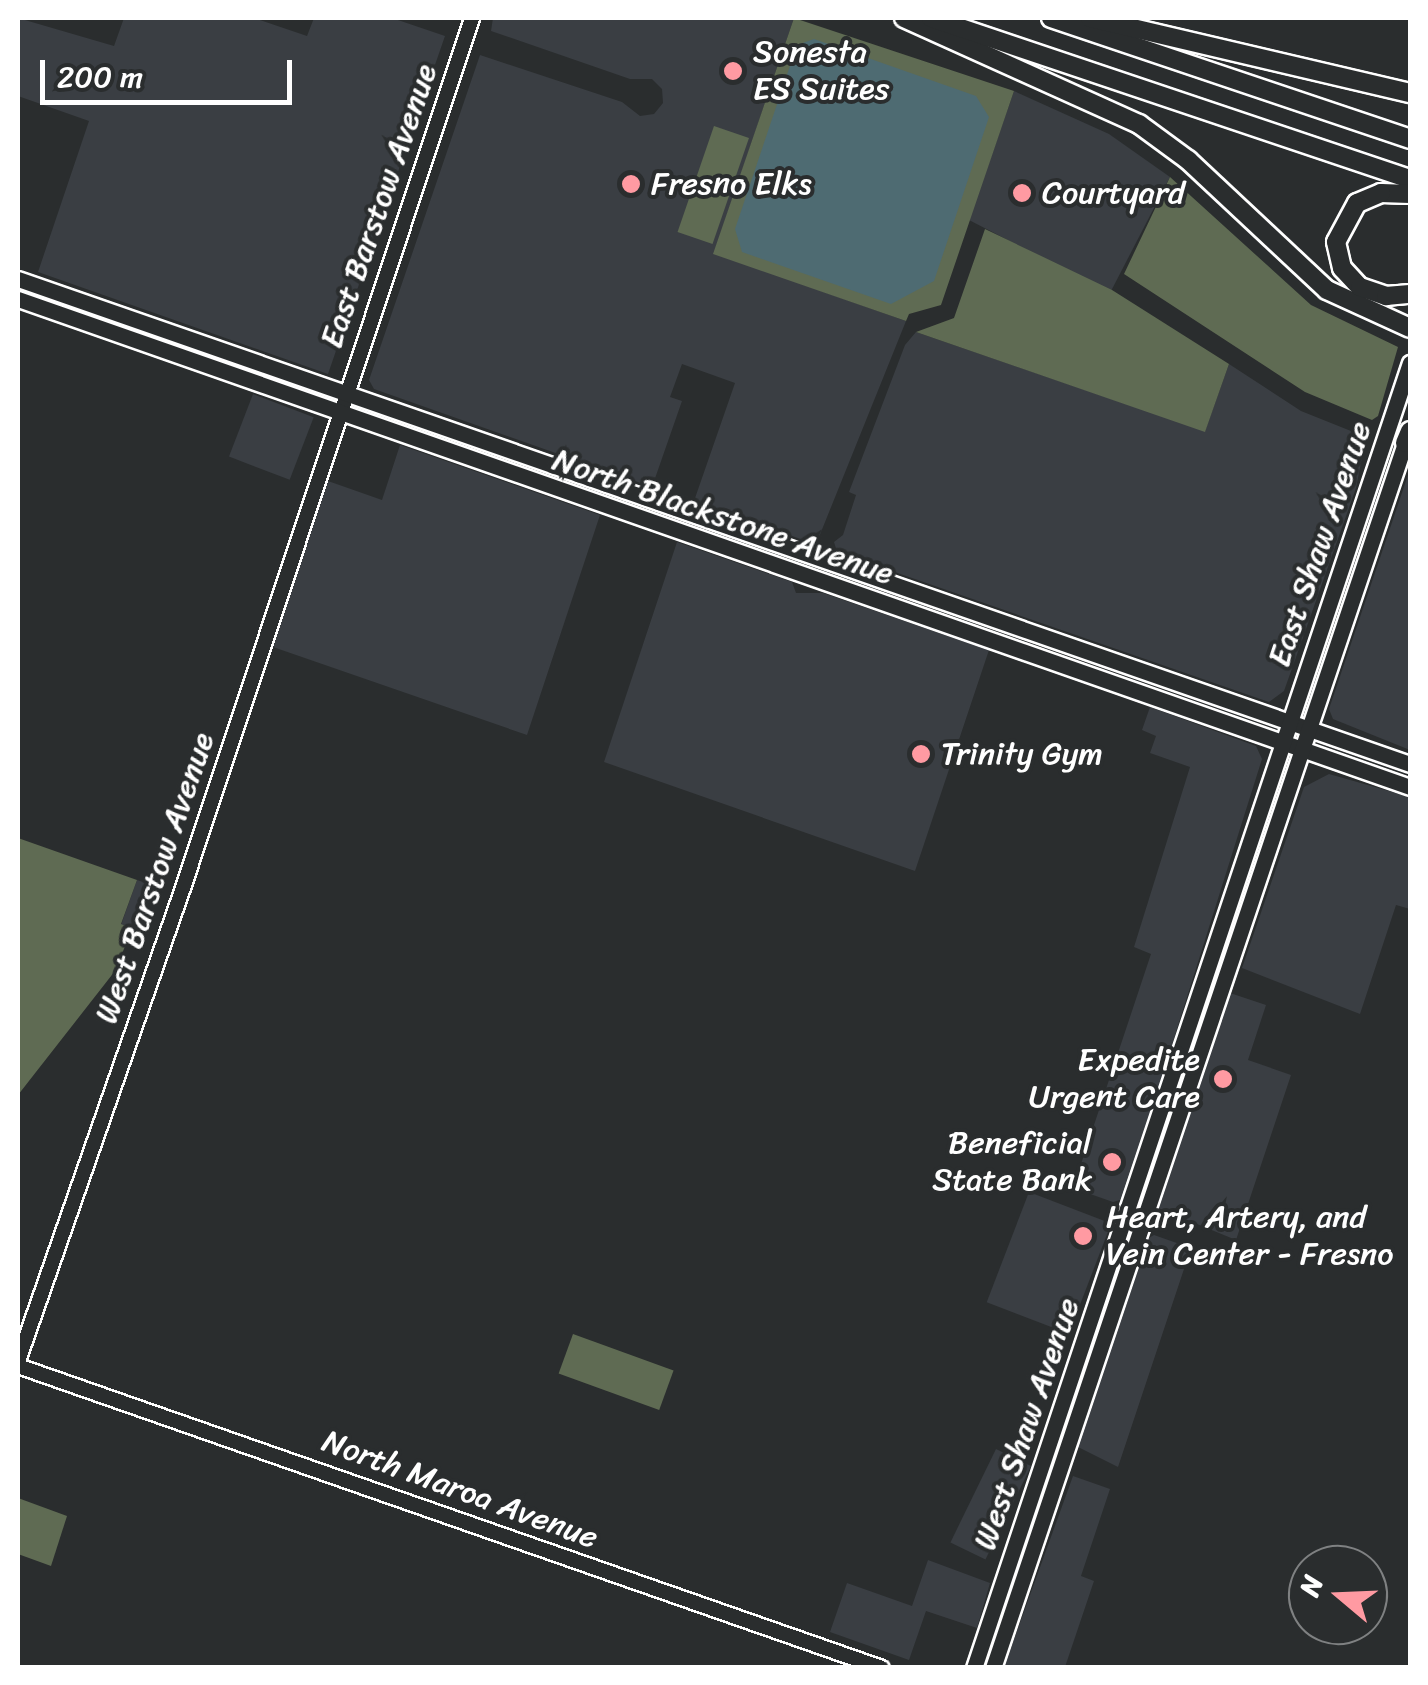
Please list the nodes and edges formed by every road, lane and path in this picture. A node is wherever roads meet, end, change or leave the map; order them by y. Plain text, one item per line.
1 (472, 18) edge
2 (904, 18) edge
3 (931, 18) edge
4 (1051, 18) edge
5 (1090, 18) edge
6 (1200, 67) junction
7 (1410, 93) edge
8 (1410, 128) edge
9 (1410, 139) edge
10 (1410, 179) edge
11 (1410, 194) edge
12 (18, 279) edge
13 (1410, 294) edge
14 (18, 299) edge
15 (1410, 328) edge
16 (1410, 364) edge
17 (1410, 385) edge
18 (344, 394) junction
19 (340, 412) junction
20 (1407, 436) edge
21 (1386, 437) junction
22 (549, 485) junction
23 (646, 500) junction
24 (1384, 502) junction
25 (1288, 720) junction
26 (1308, 727) junction
27 (1280, 741) junction
28 (1301, 748) junction
29 (1410, 764) edge
30 (1410, 786) edge
31 (18, 1363) edge
32 (882, 1668) edge
33 (974, 1668) edge
34 (993, 1668) edge

1 - 18 main road, East Barstow Avenue
2 - 15 highway
3 - 10 highway
4 - 6 highway
5 - 7 highway
6 - 8 highway
6 - 9 highway
11 - 13 highway
12 - 18 main road, North Blackstone Avenue
14 - 19 main road, North Blackstone Avenue
16 - 21 main road, East Shaw Avenue
17 - 20 main road, East Shaw Avenue
18 - 19 main road, East Barstow Avenue
18 - 23 main road, North Blackstone Avenue
19 - 22 main road, North Blackstone Avenue
19 - 31 main road, West Barstow Avenue
20 - 24 main road, East Shaw Avenue
21 - 24 main road
21 - 25 main road, East Shaw Avenue
22 - 23 main road
22 - 27 main road, North Blackstone Avenue
23 - 25 main road, North Blackstone Avenue
24 - 26 main road, East Shaw Avenue
25 - 26 main road, North Blackstone Avenue
25 - 27 main road, East Shaw Avenue
26 - 28 main road, East Shaw Avenue
26 - 29 main road, North Blackstone Avenue
27 - 28 main road, North Blackstone Avenue
27 - 33 main road, West Shaw Avenue
28 - 30 main road, North Blackstone Avenue
28 - 34 main road, West Shaw Avenue
31 - 32 main road, North Maroa Avenue

